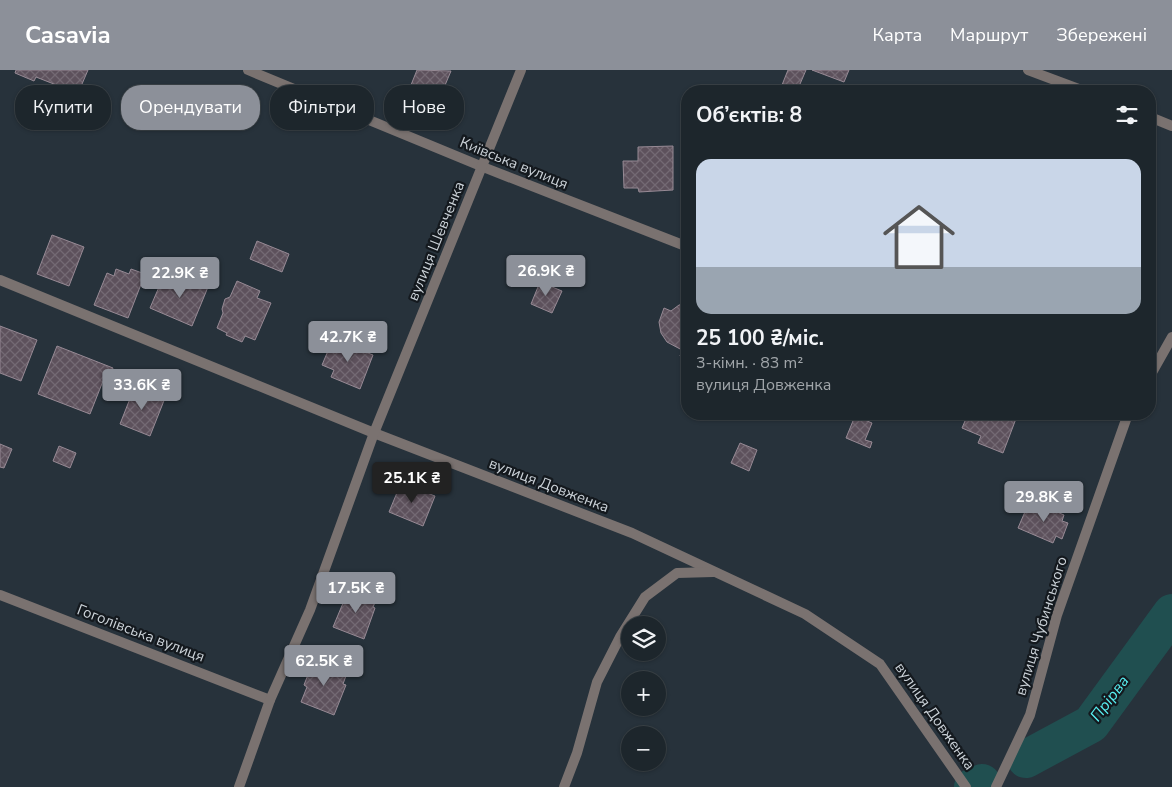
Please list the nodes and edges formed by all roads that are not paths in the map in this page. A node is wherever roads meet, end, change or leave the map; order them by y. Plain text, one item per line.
1 (248, 70) edge
2 (520, 70) edge
3 (1028, 70) edge
4 (1068, 85) edge
5 (1156, 119) edge
6 (1172, 126) edge
7 (482, 167) junction
8 (681, 244) edge
9 (0, 280) edge
10 (1172, 337) edge
11 (1156, 365) edge
12 (1122, 420) edge
13 (374, 433) junction
14 (715, 572) junction
15 (0, 595) edge
16 (270, 700) junction
17 (239, 787) edge
18 (564, 787) edge
19 (966, 787) edge
20 (996, 787) edge

1 - 7 street, Київська вулиця
2 - 7 street, вулиця Шевченка
3 - 4 street
5 - 6 street
7 - 8 street, Київська вулиця
7 - 13 street, вулиця Шевченка
9 - 13 street, вулиця Довженка
10 - 11 street
12 - 20 street, вулиця Чубинського
13 - 14 street, вулиця Довженка
13 - 16 street, вулиця Шевченка
14 - 18 street
14 - 19 street, вулиця Довженка
15 - 16 street, Гоголівська вулиця
16 - 17 street, вулиця Шевченка

